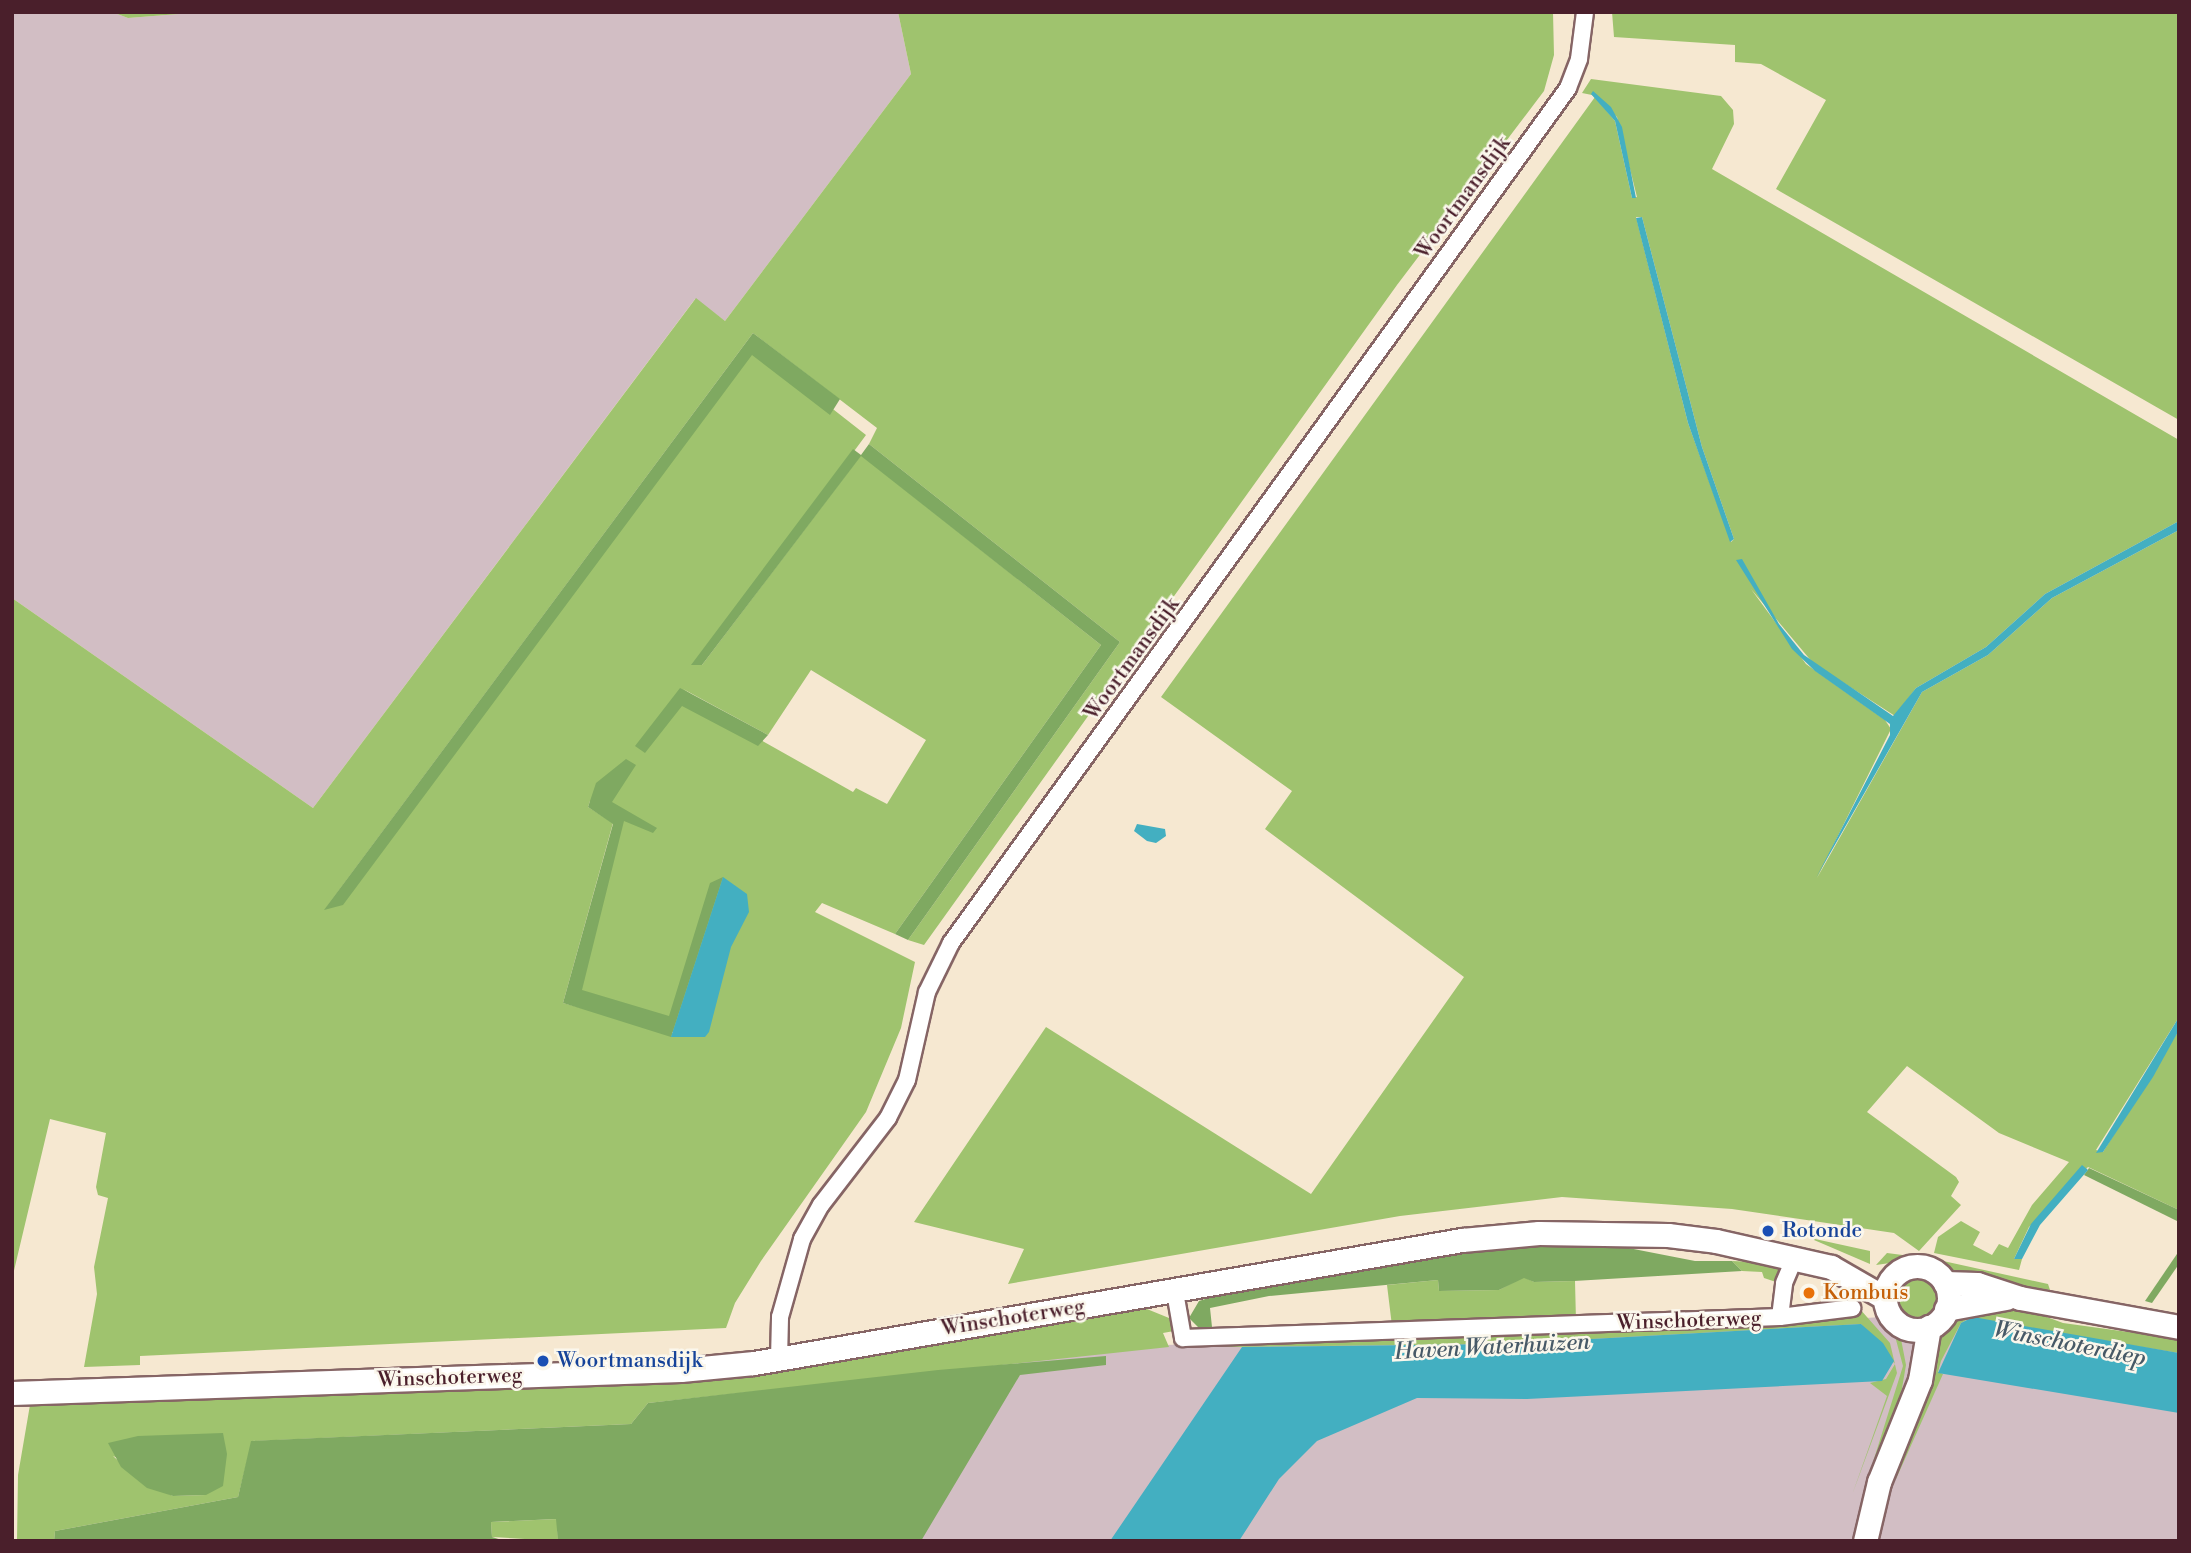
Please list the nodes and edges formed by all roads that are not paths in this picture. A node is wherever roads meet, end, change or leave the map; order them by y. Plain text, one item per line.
1 (1585, 12) edge
2 (1716, 1241) junction
3 (1795, 1257) junction
4 (1896, 1274) junction
5 (1945, 1283) junction
6 (1175, 1292) junction
7 (1885, 1298) junction
8 (2020, 1298) junction
9 (1852, 1308) dead end
10 (1946, 1309) junction
11 (1780, 1317) junction
12 (1902, 1326) junction
13 (1928, 1327) junction
14 (2179, 1327) edge
15 (779, 1359) junction
16 (12, 1393) edge
17 (1912, 1393) junction
18 (1865, 1541) edge

1 - 15 street, Woortmansdijk
2 - 3 main road, Winschoterweg
2 - 4 main road, Winschoterweg
2 - 6 main road, Winschoterweg
3 - 7 main road, Winschoterweg
3 - 11 street, Winschoterweg
4 - 5 main road
4 - 7 main road
5 - 8 main road
5 - 10 main road
6 - 11 street, Winschoterweg
6 - 15 main road, Winschoterweg
7 - 12 main road
8 - 10 main road
8 - 14 main road
9 - 11 street, Winschoterweg
10 - 13 main road
12 - 13 main road
12 - 17 main road
13 - 17 main road
15 - 16 main road, Winschoterweg
17 - 18 main road

